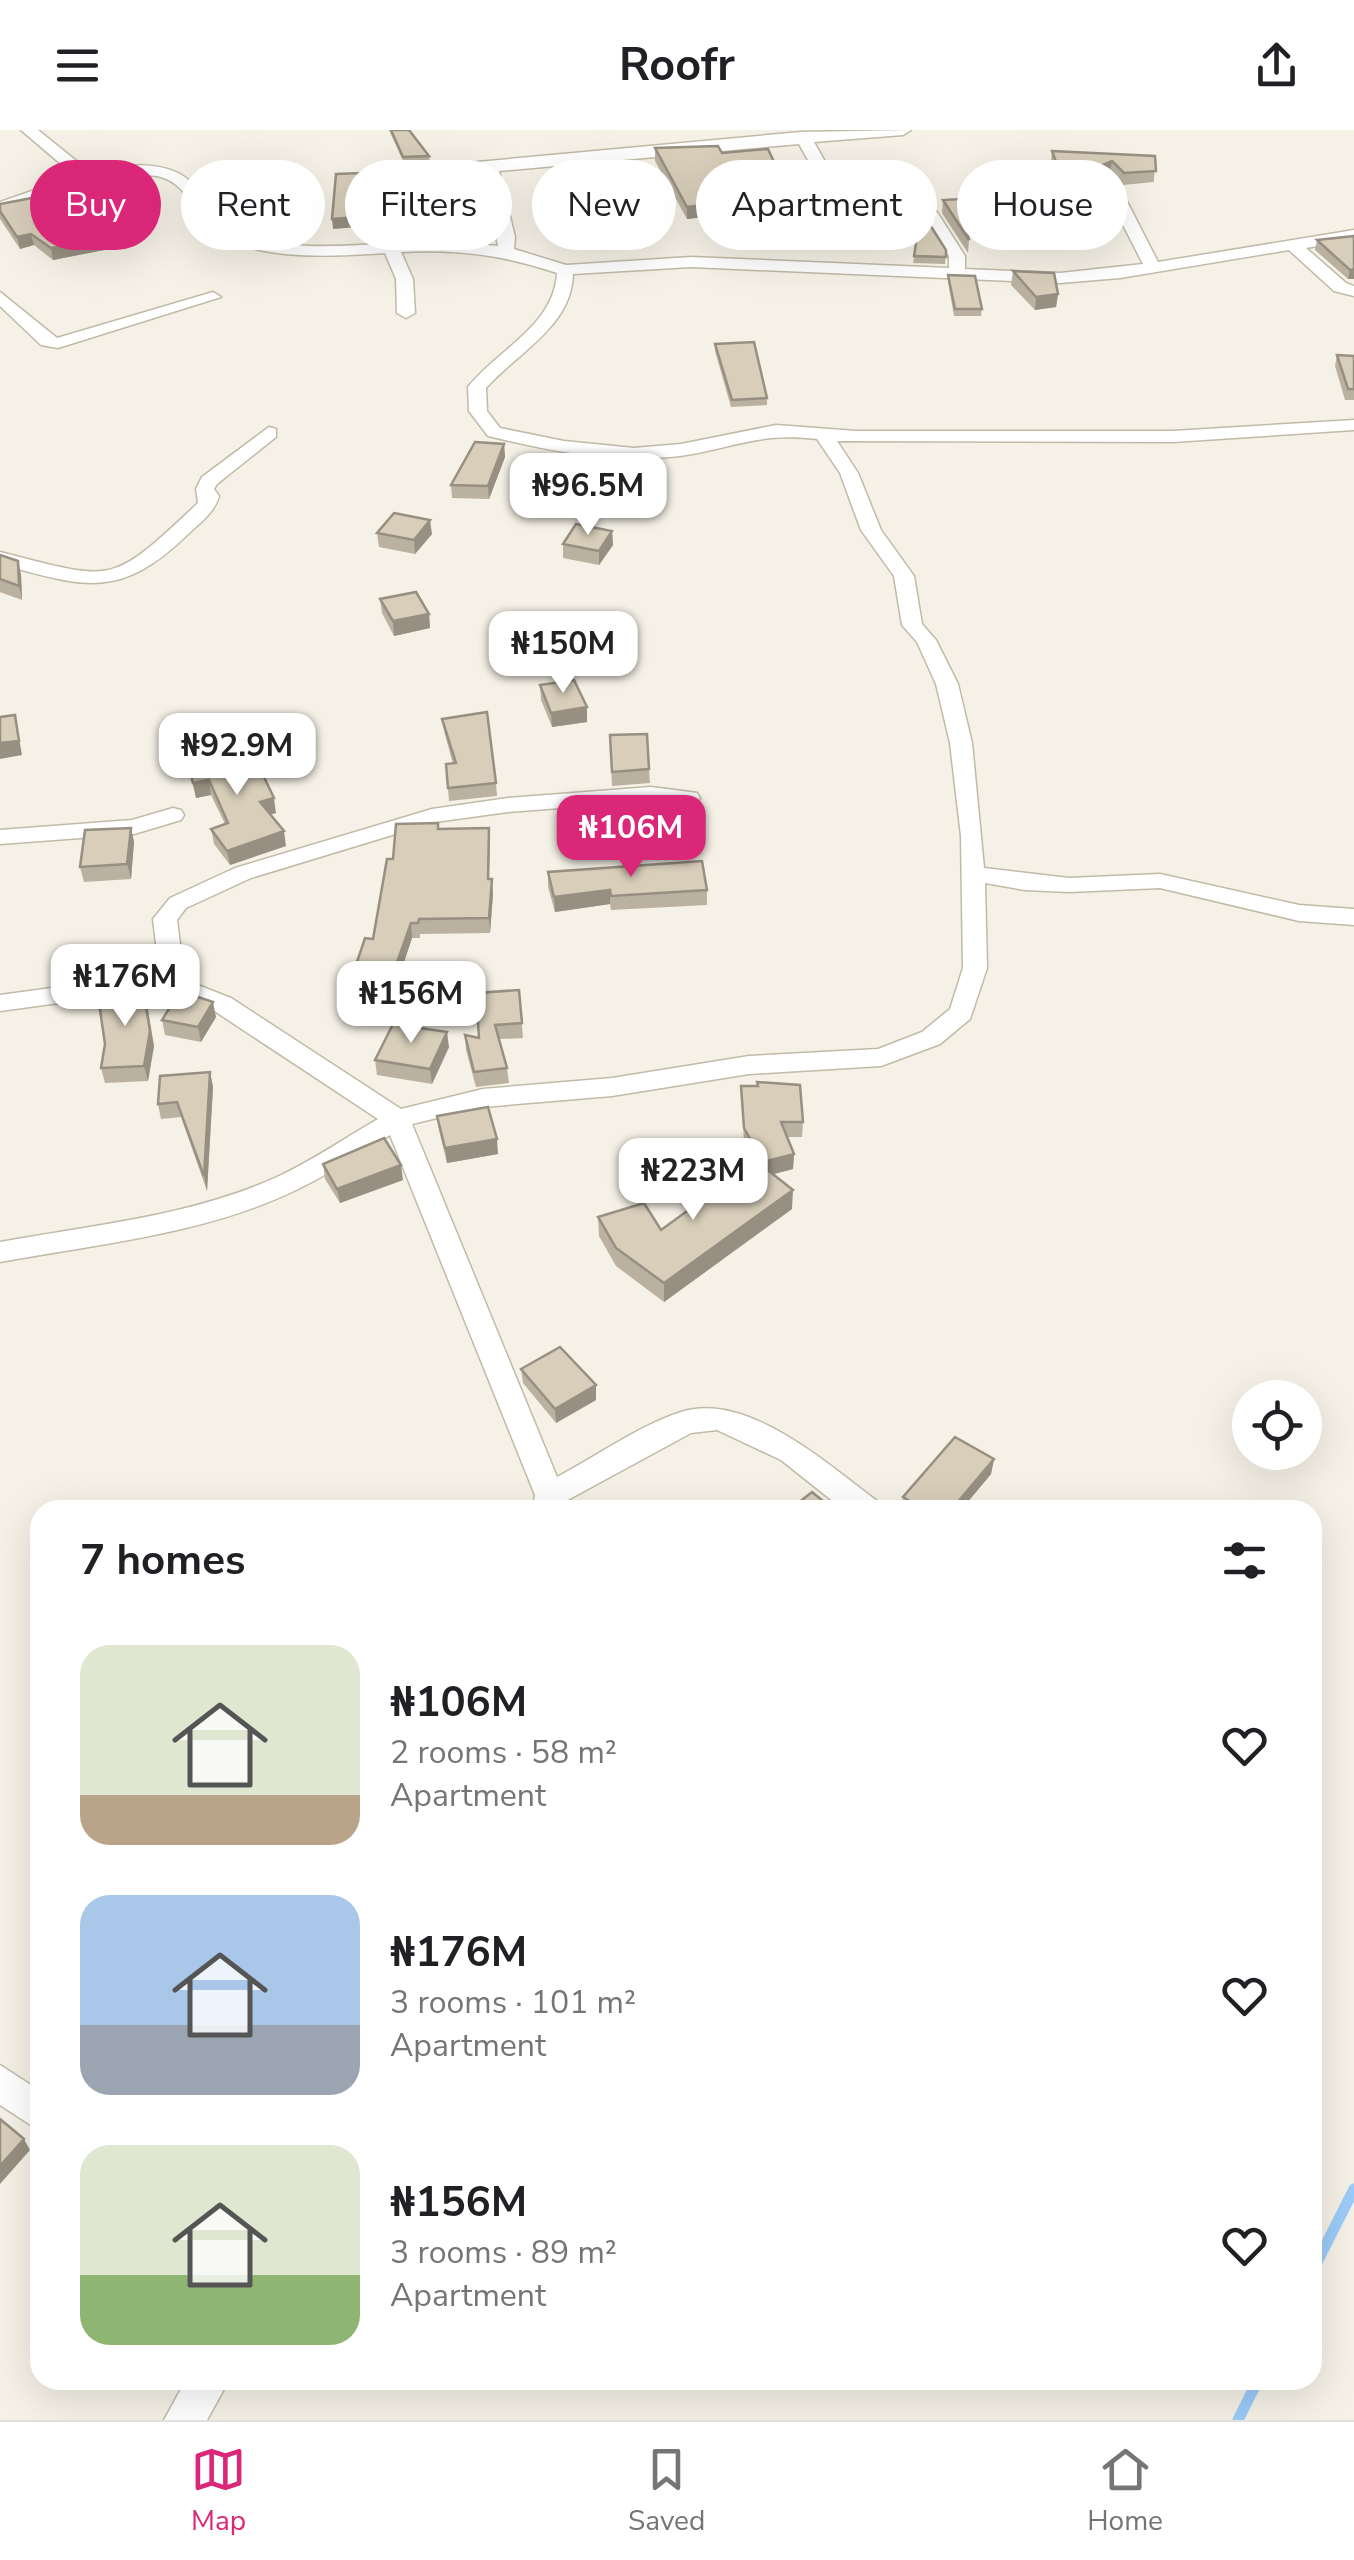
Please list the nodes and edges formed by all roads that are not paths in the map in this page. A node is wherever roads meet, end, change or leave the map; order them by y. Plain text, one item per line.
1 (29, 130) edge
2 (903, 130) edge
3 (715, 137) edge
4 (801, 137) junction
5 (65, 160) edge
6 (818, 160) edge
7 (512, 164) edge
8 (161, 173) edge
9 (30, 197) edge
10 (0, 207) edge
11 (1128, 219) edge
12 (937, 226) edge
13 (1354, 235) edge
14 (1292, 244) junction
15 (372, 250) edge
16 (393, 250) edge
17 (449, 250) edge
18 (505, 251) joint
19 (1152, 266) junction
20 (565, 270) junction
21 (957, 276) junction
22 (1354, 291) edge
23 (0, 297) edge
24 (213, 298) dead end
25 (406, 313) dead end
26 (1354, 425) edge
27 (822, 432) junction
28 (269, 433) dead end
29 (0, 558) edge
30 (689, 798) dead end
31 (173, 815) dead end
32 (0, 837) edge
33 (972, 872) junction
34 (1354, 917) edge
35 (164, 980) junction
36 (0, 1002) edge
37 (398, 1120) junction
38 (0, 1252) edge
39 (548, 1500) edge
40 (552, 1500) edge
41 (853, 1500) edge
42 (0, 2083) edge
43 (30, 2106) edge
44 (203, 2390) edge
45 (184, 2420) edge

1 - 5 street
2 - 4 street
3 - 4 street
3 - 7 street
4 - 6 street
8 - 15 street
9 - 10 street
11 - 19 street
12 - 21 street
13 - 14 street
14 - 19 street
14 - 22 street
16 - 25 street
17 - 18 street
18 - 20 street
19 - 21 street
20 - 21 street
20 - 27 street
23 - 24 street
26 - 27 street
27 - 33 street
28 - 29 street
30 - 35 street
31 - 32 street
33 - 34 street
33 - 37 street
35 - 36 street
35 - 37 street
37 - 38 street
37 - 39 street
40 - 41 street
42 - 43 street
44 - 45 street

